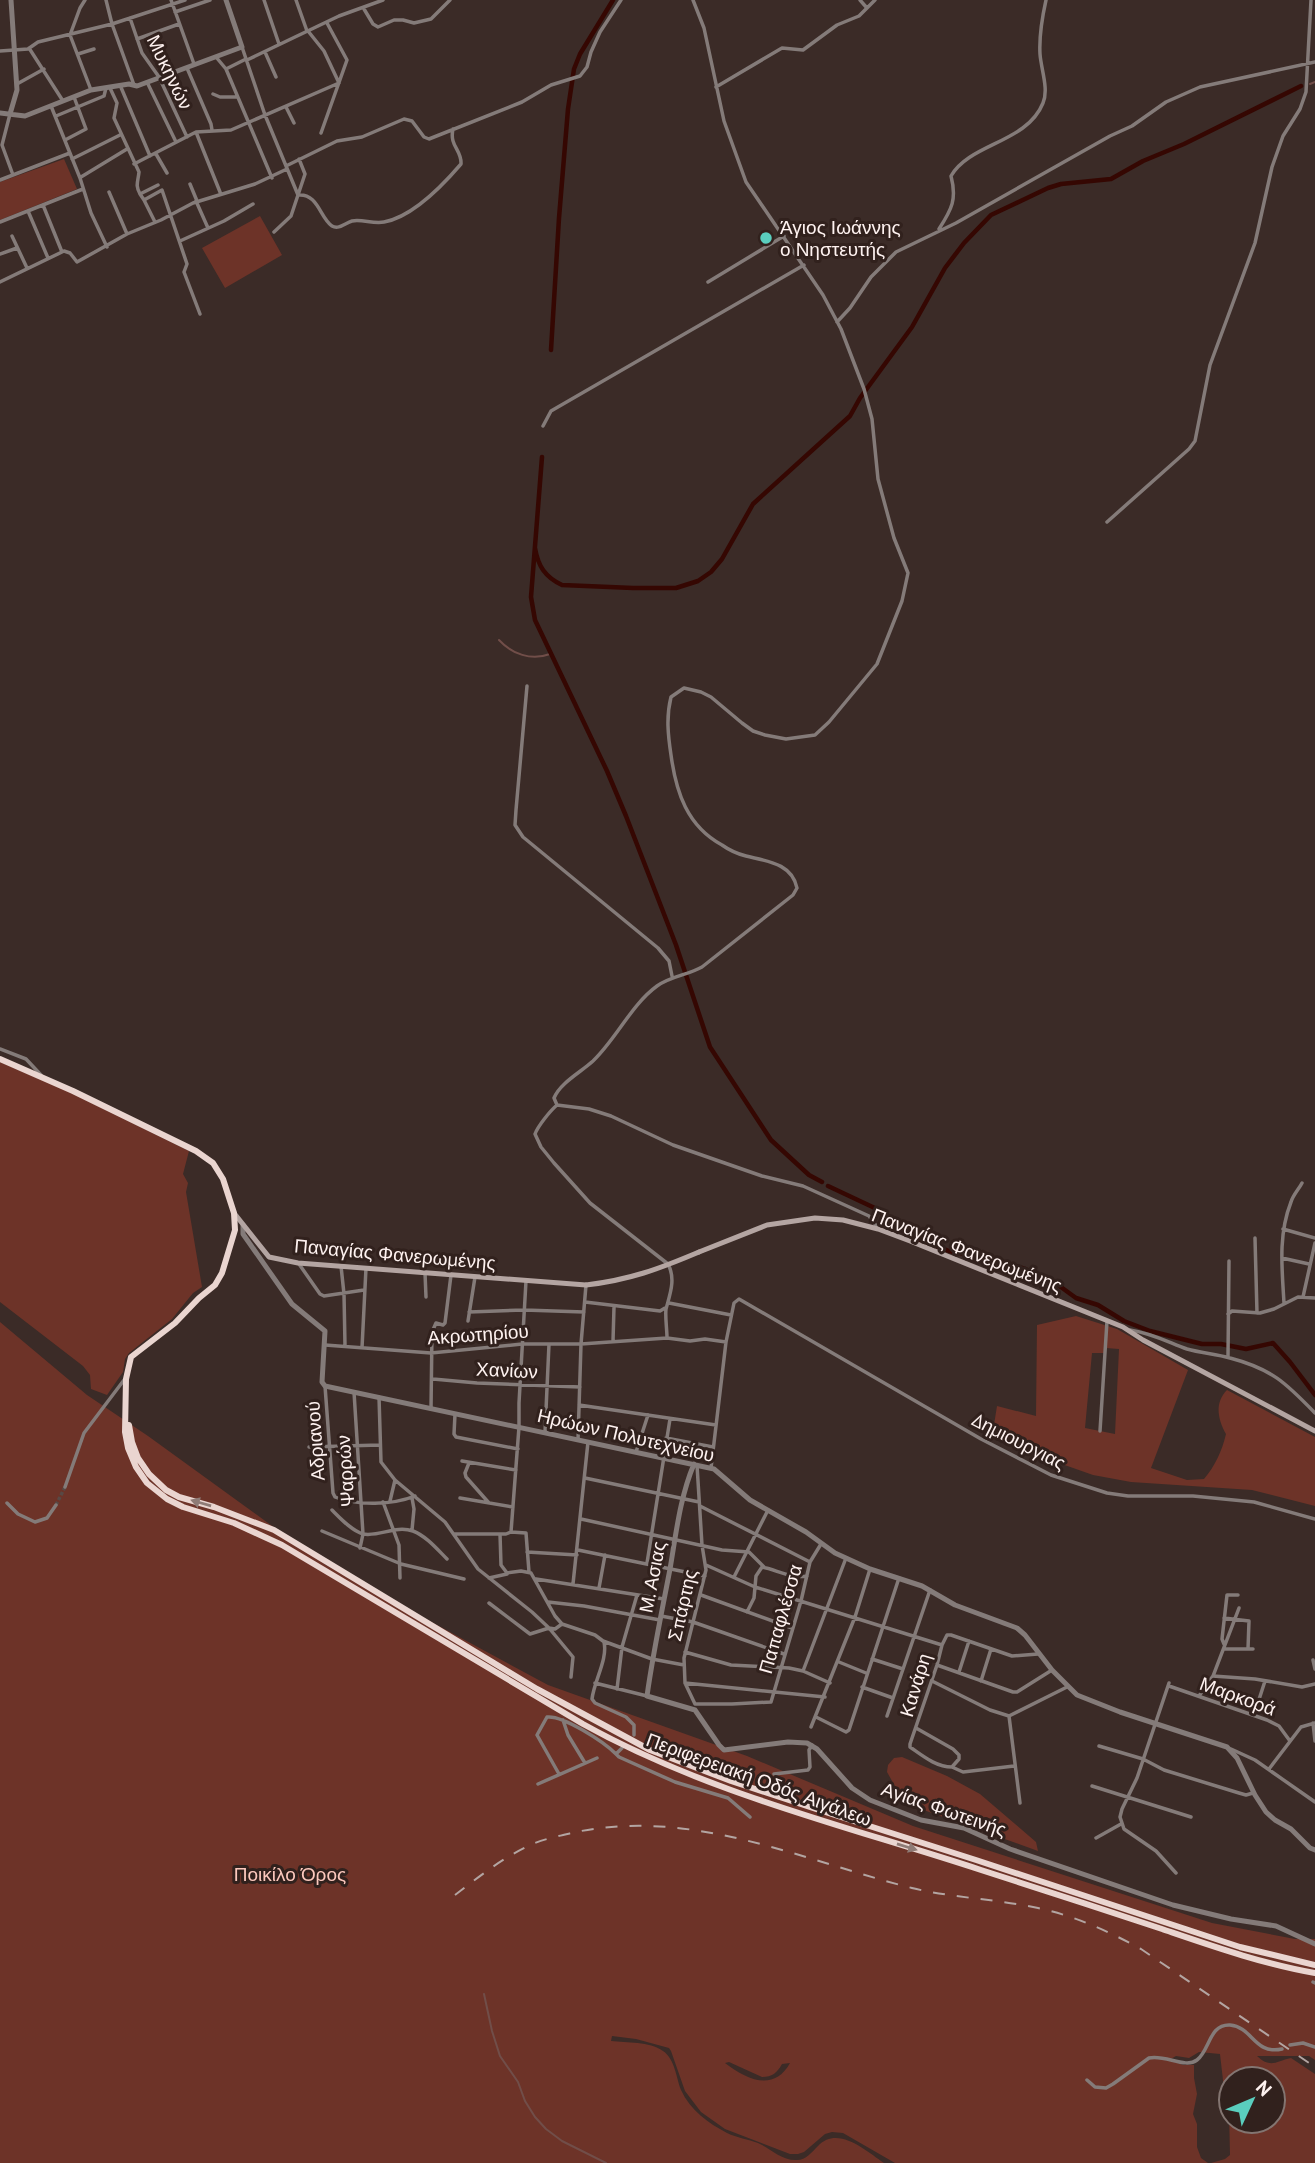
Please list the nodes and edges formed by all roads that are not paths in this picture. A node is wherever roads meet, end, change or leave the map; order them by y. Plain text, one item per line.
1 (11, 0) edge
2 (85, 0) edge
3 (106, 0) edge
4 (185, 0) edge
5 (210, 0) edge
6 (226, 0) edge
7 (264, 0) edge
8 (296, 0) edge
9 (383, 0) edge
10 (450, 0) edge
11 (621, 0) edge
12 (693, 0) edge
13 (860, 0) edge
14 (875, 0) edge
15 (1046, 0) edge
16 (1311, 0) edge
17 (172, 2) edge
18 (362, 8) junction
19 (867, 8) junction
20 (175, 12) junction
21 (130, 18) junction
22 (327, 22) junction
23 (112, 24) junction
24 (179, 24) junction
25 (308, 31) junction
26 (70, 35) junction
27 (137, 38) junction
28 (279, 45) junction
29 (242, 47) junction
30 (29, 48) junction
31 (94, 49) dead end
32 (16, 50) junction
33 (0, 51) edge
34 (265, 52) junction
35 (78, 54) junction
36 (216, 57) junction
37 (247, 60) junction
38 (1307, 62) junction
39 (1315, 62) edge
40 (191, 67) junction
41 (44, 69) junction
42 (226, 69) junction
43 (159, 77) junction
44 (276, 77) dead end
45 (147, 82) junction
46 (339, 83) junction
47 (17, 84) junction
48 (120, 85) junction
49 (134, 85) junction
50 (716, 87) junction
51 (107, 88) junction
52 (91, 90) junction
53 (213, 94) dead end
54 (74, 97) junction
55 (238, 97) junction
56 (63, 101) junction
57 (51, 106) junction
58 (79, 107) junction
59 (286, 107) junction
60 (0, 113) edge
61 (10, 114) junction
62 (265, 115) junction
63 (55, 116) junction
64 (249, 122) junction
65 (294, 123) dead end
66 (454, 128) junction
67 (212, 130) junction
68 (196, 132) junction
69 (321, 133) dead end
70 (120, 135) junction
71 (187, 137) junction
72 (65, 140) junction
73 (1, 142) edge
74 (176, 142) junction
75 (127, 149) junction
76 (70, 153) junction
77 (156, 153) junction
78 (150, 156) junction
79 (72, 159) junction
80 (299, 159) junction
81 (134, 164) junction
82 (287, 168) junction
83 (167, 173) dead end
84 (13, 175) junction
85 (80, 178) junction
86 (272, 178) junction
87 (0, 180) edge
88 (190, 184) dead end
89 (158, 185) dead end
90 (83, 189) junction
91 (109, 192) dead end
92 (220, 193) junction
93 (140, 194) junction
94 (298, 195) junction
95 (144, 200) junction
96 (197, 201) junction
97 (253, 204) dead end
98 (43, 205) junction
99 (28, 211) junction
100 (172, 214) junction
101 (0, 222) edge
102 (155, 222) junction
103 (208, 228) junction
104 (937, 231) junction
105 (274, 232) dead end
106 (127, 234) junction
107 (12, 236) dead end
108 (784, 236) junction
109 (179, 241) junction
110 (107, 247) junction
111 (17, 248) junction
112 (62, 251) junction
113 (0, 254) edge
114 (48, 258) junction
115 (804, 265) junction
116 (27, 268) junction
117 (0, 282) edge
118 (708, 282) dead end
119 (200, 314) dead end
120 (837, 322) junction
121 (543, 426) dead end
122 (1107, 522) dead end
123 (527, 686) dead end
124 (672, 977) junction
125 (0, 1049) edge
126 (0, 1059) edge
127 (43, 1077) junction
128 (557, 1105) junction
129 (1302, 1183) dead end
130 (234, 1213) junction
131 (243, 1224) junction
132 (878, 1229) junction
133 (1283, 1229) junction
134 (1255, 1238) dead end
135 (1315, 1241) edge
136 (1282, 1258) junction
137 (1229, 1261) dead end
138 (298, 1263) junction
139 (1309, 1264) junction
140 (341, 1266) junction
141 (366, 1268) junction
142 (425, 1273) junction
143 (451, 1275) junction
144 (475, 1277) junction
145 (526, 1281) junction
146 (586, 1285) junction
147 (364, 1290) junction
148 (344, 1294) junction
149 (426, 1297) dead end
150 (1303, 1297) junction
151 (1314, 1297) edge
152 (585, 1302) junction
153 (1284, 1303) junction
154 (668, 1306) junction
155 (614, 1307) junction
156 (524, 1310) junction
157 (469, 1312) junction
158 (584, 1312) junction
159 (1257, 1313) junction
160 (1228, 1314) junction
161 (731, 1315) junction
162 (468, 1321) dead end
163 (1107, 1321) junction
164 (1125, 1328) junction
165 (667, 1338) junction
166 (613, 1341) junction
167 (726, 1342) junction
168 (522, 1344) junction
169 (549, 1344) junction
170 (325, 1345) junction
171 (581, 1345) junction
172 (345, 1346) junction
173 (362, 1348) junction
174 (431, 1353) junction
175 (1228, 1357) junction
176 (126, 1379) junction
177 (433, 1379) junction
178 (520, 1384) junction
179 (325, 1386) junction
180 (546, 1386) junction
181 (580, 1387) junction
182 (354, 1392) junction
183 (379, 1397) junction
184 (579, 1405) junction
185 (431, 1409) junction
186 (1315, 1413) edge
187 (455, 1414) junction
188 (126, 1415) junction
189 (648, 1415) junction
190 (670, 1419) junction
191 (716, 1426) junction
192 (519, 1427) junction
193 (1100, 1431) dead end
194 (1315, 1431) edge
195 (545, 1433) junction
196 (666, 1438) junction
197 (578, 1440) junction
198 (588, 1442) junction
199 (380, 1445) junction
200 (309, 1447) dead end
201 (330, 1447) junction
202 (358, 1447) junction
203 (714, 1447) junction
204 (518, 1448) junction
205 (636, 1452) junction
206 (663, 1458) junction
207 (462, 1461) dead end
208 (469, 1463) junction
209 (695, 1464) junction
210 (711, 1468) junction
211 (516, 1470) junction
212 (585, 1478) junction
213 (395, 1480) junction
214 (65, 1487) tunnel mouth
215 (658, 1494) junction
216 (413, 1497) junction
217 (460, 1498) dead end
218 (683, 1500) junction
219 (390, 1501) junction
220 (362, 1502) junction
221 (383, 1502) junction
222 (7, 1503) dead end
223 (489, 1504) junction
224 (699, 1504) junction
225 (56, 1506) tunnel mouth
226 (514, 1507) junction
227 (332, 1510) dead end
228 (768, 1510) junction
229 (580, 1519) junction
230 (1315, 1519) edge
231 (392, 1529) junction
232 (322, 1531) dead end
233 (412, 1531) junction
234 (511, 1532) junction
235 (363, 1534) junction
236 (454, 1534) junction
237 (500, 1534) junction
238 (756, 1534) junction
239 (652, 1535) junction
240 (675, 1540) junction
241 (821, 1543) junction
242 (702, 1545) junction
243 (360, 1548) junction
244 (527, 1552) junction
245 (577, 1552) junction
246 (746, 1553) junction
247 (605, 1555) junction
248 (447, 1559) dead end
249 (846, 1559) junction
250 (810, 1562) junction
251 (401, 1563) junction
252 (647, 1563) junction
253 (706, 1565) junction
254 (764, 1567) junction
255 (670, 1569) junction
256 (870, 1569) junction
257 (529, 1572) junction
258 (507, 1573) junction
259 (705, 1576) junction
260 (807, 1576) junction
261 (734, 1577) junction
262 (400, 1578) dead end
263 (489, 1578) junction
264 (899, 1578) junction
265 (464, 1579) dead end
266 (536, 1579) junction
267 (573, 1584) junction
268 (755, 1587) junction
269 (599, 1588) junction
270 (930, 1590) junction
271 (636, 1595) junction
272 (701, 1595) junction
273 (1238, 1595) dead end
274 (664, 1599) junction
275 (801, 1601) junction
276 (548, 1602) junction
277 (489, 1604) dead end
278 (828, 1608) junction
279 (1240, 1608) dead end
280 (747, 1612) junction
281 (630, 1615) junction
282 (660, 1618) junction
283 (855, 1618) junction
284 (1224, 1618) junction
285 (1236, 1618) junction
286 (693, 1622) junction
287 (562, 1624) junction
288 (884, 1627) junction
289 (549, 1628) junction
290 (792, 1628) junction
291 (915, 1637) junction
292 (603, 1641) junction
293 (969, 1641) junction
294 (942, 1645) junction
295 (622, 1647) junction
296 (1224, 1647) junction
297 (991, 1649) junction
298 (685, 1652) junction
299 (784, 1654) junction
300 (1038, 1654) junction
301 (652, 1659) junction
302 (872, 1659) junction
303 (1313, 1660) dead end
304 (839, 1662) junction
305 (684, 1665) junction
306 (937, 1665) junction
307 (780, 1667) junction
308 (903, 1669) junction
309 (1315, 1669) edge
310 (1052, 1670) junction
311 (803, 1671) junction
312 (959, 1672) junction
313 (867, 1673) junction
314 (1213, 1676) junction
315 (571, 1677) dead end
316 (932, 1681) junction
317 (981, 1681) junction
318 (1265, 1681) junction
319 (594, 1683) junction
320 (685, 1683) junction
321 (830, 1683) junction
322 (1315, 1684) edge
323 (862, 1687) junction
324 (1067, 1687) junction
325 (617, 1689) junction
326 (774, 1691) junction
327 (647, 1696) junction
328 (1199, 1696) junction
329 (825, 1698) junction
330 (893, 1698) junction
331 (768, 1703) joint
332 (1254, 1715) junction
333 (887, 1716) dead end
334 (816, 1717) junction
335 (1009, 1717) junction
336 (564, 1720) junction
337 (1155, 1723) junction
338 (1314, 1723) edge
339 (811, 1727) dead end
340 (916, 1728) junction
341 (1314, 1731) edge
342 (634, 1735) dead end
343 (1290, 1741) junction
344 (1315, 1741) edge
345 (812, 1745) junction
346 (1099, 1746) dead end
347 (622, 1748) dead end
348 (1230, 1749) junction
349 (616, 1754) junction
350 (597, 1758) dead end
351 (1143, 1759) junction
352 (584, 1763) junction
353 (1015, 1766) junction
354 (952, 1767) junction
355 (1269, 1769) junction
356 (559, 1774) junction
357 (774, 1774) dead end
358 (538, 1784) dead end
359 (1092, 1786) dead end
360 (1253, 1793) junction
361 (1128, 1796) junction
362 (1315, 1802) edge
363 (1020, 1803) dead end
364 (751, 1817) dead end
365 (1191, 1817) dead end
366 (1121, 1824) junction
367 (1096, 1838) dead end
368 (1315, 1850) edge
369 (1176, 1873) dead end
370 (1315, 1944) edge
371 (1315, 1965) edge
372 (1315, 1973) edge
373 (1290, 2045) dead end
374 (1315, 2047) edge
375 (1282, 2049) dead end
376 (1087, 2080) dead end

1 - 32 street
2 - 26 street
3 - 23 street
4 - 17 street
5 - 20 street
6 - 29 street
7 - 28 street
8 - 25 street
9 - 18 street
10 - 18 street
11 - 66 street
12 - 50 street
13 - 19 street
14 - 19 street
15 - 104 street
16 - 38 street
17 - 20 street
17 - 21 street
18 - 22 street
19 - 50 street
20 - 24 street
21 - 23 street
21 - 27 street, Μυκηνών
22 - 25 street
22 - 46 street
23 - 26 street
23 - 49 street
24 - 27 street
24 - 40 street
25 - 28 street
25 - 46 street
26 - 30 street
26 - 35 street
27 - 43 street, Μυκηνών
28 - 34 street
29 - 36 street
29 - 37 street
30 - 32 street
30 - 41 street
31 - 35 street
32 - 33 street
32 - 47 street
34 - 37 street
34 - 44 street
35 - 52 street
36 - 40 street
36 - 42 street
37 - 42 street
37 - 62 street
38 - 39 street
38 - 104 street
38 - 122 street
40 - 43 street
40 - 67 street
41 - 47 street
41 - 56 street
42 - 55 street
43 - 45 street
43 - 71 street, Μυκηνών
45 - 49 street
45 - 74 street
46 - 59 street
46 - 69 street
47 - 61 street
48 - 49 street
48 - 51 street
48 - 78 street
50 - 108 street
51 - 52 street
51 - 58 street
51 - 70 street
52 - 54 street
53 - 55 street
54 - 56 street
54 - 58 street
55 - 64 street
56 - 57 street
57 - 61 street
57 - 63 street
58 - 63 street
58 - 72 street
59 - 62 street
59 - 65 street
60 - 61 street
61 - 73 street
62 - 64 street
62 - 82 street
63 - 72 street
64 - 67 street
64 - 86 street
66 - 80 street
66 - 94 street
67 - 68 street
68 - 71 street
68 - 92 street
70 - 75 street
70 - 79 street
71 - 74 street
72 - 76 street
73 - 84 street
74 - 77 street
75 - 81 street
75 - 85 street
76 - 79 street
76 - 84 street
77 - 78 street
77 - 83 street
78 - 81 street
79 - 85 street
80 - 82 street
80 - 94 street
81 - 93 street
82 - 86 street
82 - 94 street
84 - 87 street
85 - 90 street
86 - 92 street
88 - 96 street
89 - 93 street
90 - 98 street
90 - 110 street
91 - 106 street
92 - 96 street
93 - 95 street
94 - 105 street
95 - 100 street
95 - 102 street
96 - 100 street
96 - 103 street
97 - 103 street
98 - 99 street
98 - 112 street
99 - 101 street
99 - 114 street
100 - 102 street
100 - 109 street
102 - 106 street
103 - 109 street
104 - 120 street
106 - 110 street
107 - 111 street
108 - 115 street
108 - 118 street
109 - 119 street
110 - 112 street
111 - 113 street
111 - 116 street
112 - 114 street
114 - 116 street
115 - 120 street
115 - 121 street
116 - 117 street
120 - 124 street
123 - 124 street
124 - 128 street
125 - 127 street
126 - 127 highway, Περιφερειακή Οδός Αιγάλεω
127 - 130 highway, Περιφερειακή Οδός Αιγάλεω
128 - 132 street
128 - 154 street
129 - 133 street
130 - 131 main road, Παναγίας Φανερωμένης
130 - 176 highway, Περιφερειακή Οδός Αιγάλεω
131 - 138 main road, Παναγίας Φανερωμένης
131 - 170 street
132 - 146 main road, Παναγίας Φανερωμένης, bridge
132 - 163 main road, Παναγίας Φανερωμένης
133 - 135 street
133 - 136 street
134 - 159 street
135 - 139 street
136 - 139 street
136 - 153 street
137 - 160 street
138 - 140 main road, Παναγίας Φανερωμένης
138 - 148 street
139 - 150 street
140 - 141 main road, Παναγίας Φανερωμένης
140 - 148 street
141 - 142 main road, Παναγίας Φανερωμένης
141 - 147 street
142 - 143 main road, Παναγίας Φανερωμένης
142 - 149 street
143 - 144 main road, Παναγίας Φανερωμένης
143 - 174 street
144 - 145 main road, Παναγίας Φανερωμένης
144 - 157 street
145 - 146 main road, Παναγίας Φανερωμένης
145 - 156 street
146 - 152 street
147 - 148 street
147 - 173 street
148 - 172 street
150 - 151 street
150 - 153 street
152 - 155 street
152 - 158 street
153 - 159 street
154 - 155 street
154 - 161 street
154 - 165 street
155 - 166 street
156 - 157 street
156 - 158 street
156 - 168 street
157 - 162 street
158 - 171 street
159 - 160 street
160 - 175 street
161 - 167 street
161 - 230 street, Δημιουργιας
163 - 164 main road, Παναγίας Φανερωμένης
163 - 193 street
164 - 175 street
164 - 194 main road, Παναγίας Φανερωμένης
165 - 166 street, Ακρωτηρίου
165 - 167 street, Ακρωτηρίου
166 - 171 street, Ακρωτηρίου
167 - 191 street
168 - 169 street, Ακρωτηρίου
168 - 174 street, Ακρωτηρίου
168 - 178 street
169 - 171 street, Ακρωτηρίου
169 - 180 street, Ακρωτηρίου
170 - 172 street, Ακρωτηρίου
170 - 179 street
171 - 181 street
172 - 173 street, Ακρωτηρίου
173 - 174 street, Ακρωτηρίου
174 - 177 street
175 - 186 street
176 - 188 highway, Περιφερειακή Οδός Αιγάλεω
176 - 214 street
177 - 178 street, Χανίων
177 - 185 street
178 - 180 street, Χανίων
178 - 192 street
179 - 182 street, Ηρώων Πολυτεχνείου
179 - 201 street, Αδριανού
180 - 181 street, Χανίων
180 - 195 street, Ακρωτηρίου
181 - 184 street
182 - 183 street, Ηρώων Πολυτεχνείου
182 - 202 street, Ψαρρών
183 - 185 street, Ηρώων Πολυτεχνείου
183 - 199 street
184 - 189 street
184 - 197 street
185 - 187 street, Ηρώων Πολυτεχνείου
187 - 192 street, Ηρώων Πολυτεχνείου
187 - 204 street
371 -> 188 highway, Περιφερειακή Οδός Αιγάλεω
188 -> 372 highway, Περιφερειακή Οδός Αιγάλεω
189 - 190 street
189 - 205 street
190 - 191 street
190 - 196 street
191 - 203 street
192 - 195 street, Ηρώων Πολυτεχνείου
192 - 204 street
195 - 197 street, Ηρώων Πολυτεχνείου
196 - 203 street
196 - 206 street
197 - 198 street, Ηρώων Πολυτεχνείου
198 - 205 street, Ηρώων Πολυτεχνείου
198 - 212 street
199 - 202 street
199 - 213 street
200 - 201 street
201 - 202 street
201 - 220 street, Αδριανού
202 - 220 street, Ψαρρών
203 - 210 street
204 - 211 street
205 - 206 street, Ηρώων Πολυτεχνείου
206 - 209 street, Ηρώων Πολυτεχνείου
206 - 215 street
207 - 208 street
208 - 211 street
208 - 223 street
209 - 210 street, Ηρώων Πολυτεχνείου
209 - 218 street, Μ. Ασιας
209 - 224 street, Σπάρτης
210 - 228 street, Ηρώων Πολυτεχνείου
211 - 226 street
212 - 215 street
212 - 229 street
213 - 216 street
213 - 219 street
215 - 218 street
215 - 239 street
216 - 219 street
216 - 233 street
216 - 236 street
217 - 223 street
218 - 224 street
218 - 240 street, Μ. Ασιας
219 - 221 street
220 - 221 street
220 - 235 street, Ψαρρών
221 - 231 street
222 - 225 street
223 - 226 street
224 - 238 street
224 - 242 street, Σπάρτης
226 - 234 street
227 - 235 street
228 - 238 street
228 - 241 street, Ηρώων Πολυτεχνείου
229 - 239 street
229 - 245 street
231 - 233 street
231 - 235 street
231 - 251 street
232 - 243 street
233 - 248 street
234 - 237 street
234 - 244 street
235 - 243 street, Ψαρρών
236 - 237 street
236 - 263 street
237 - 258 street
238 - 246 street
238 - 250 street
239 - 240 street
239 - 252 street
240 - 242 street
240 - 255 street, Μ. Ασιας
241 - 249 street, Ηρώων Πολυτεχνείου
241 - 250 street, Παπαφλέσσα
242 - 246 street
242 - 253 street, Σπάρτης
243 - 251 street
244 - 245 street
244 - 257 street
245 - 247 street
245 - 267 street
246 - 254 street
246 - 261 street
247 - 252 street
247 - 269 street
249 - 256 street, Ηρώων Πολυτεχνείου
249 - 278 street
250 - 260 street, Παπαφλέσσα
251 - 262 street
251 - 265 street
252 - 255 street
253 - 259 street, Σπάρτης
253 - 261 street
254 - 260 street
254 - 268 street
255 - 259 street
255 - 274 street, Μ. Ασιας
256 - 264 street, Ηρώων Πολυτεχνείου
256 - 283 street
257 - 258 street
257 - 266 street
258 - 263 street
259 - 272 street, Σπάρτης
260 - 275 street, Παπαφλέσσα
261 - 268 street
263 - 289 street
264 - 270 street, Ηρώων Πολυτεχνείου
264 - 288 street
266 - 267 street
266 - 276 street
267 - 269 street
268 - 275 street
268 - 280 street
269 - 271 street
270 - 291 street
270 - 300 street, Ηρώων Πολυτεχνείου
271 - 274 street
271 - 281 street
272 - 280 street
272 - 286 street, Σπάρτης
273 - 284 street
274 - 282 street, Μ. Ασιας
275 - 278 street
275 - 290 street, Παπαφλέσσα
276 - 281 street
276 - 287 street
277 - 289 street
278 - 283 street
278 - 311 street
279 - 285 street
280 - 290 street
281 - 282 street
281 - 295 street
282 - 286 street
282 - 301 street, Μ. Ασιας
283 - 288 street
283 - 304 street
284 - 285 street
284 - 296 street
285 - 296 street
285 - 296 street
286 - 298 street, Σπάρτης
286 - 299 street
287 - 289 street
287 - 292 street
288 - 291 street
288 - 302 street
289 - 315 street
290 - 299 street, Παπαφλέσσα
291 - 294 street
291 - 308 street
292 - 295 street
292 - 319 street
293 - 294 street, Κανάρη
293 - 297 street
293 - 312 street
294 - 306 street, Κανάρη
295 - 301 street
295 - 325 street
296 - 314 street
297 - 300 street
297 - 317 street
298 - 305 street, Σπάρτης
298 - 307 street
299 - 307 street, Παπαφλέσσα
300 - 310 street, Ηρώων Πολυτεχνείου
301 - 305 street
301 - 327 street, Μ. Ασιας
302 - 308 street
302 - 313 street
303 - 309 street
304 - 313 street
304 - 321 street
305 - 320 street, Σπάρτης
306 - 312 street
306 - 316 street, Κανάρη
307 - 311 street
307 - 326 street, Παπαφλέσσα
308 - 330 street
310 - 317 street
310 - 324 street, Ηρώων Πολυτεχνείου
311 - 321 street
312 - 317 street
313 - 323 street
314 - 318 street
314 - 328 street
316 - 335 street
316 - 340 street, Κανάρη
318 - 322 street
318 - 332 street
319 - 325 street
319 - 342 street
320 - 326 street
320 - 331 street, Σπάρτης
321 - 329 street
323 - 330 street
323 - 334 street
324 - 335 street
324 - 337 street, Ηρώων Πολυτεχνείου
325 - 327 street
326 - 329 street
326 - 331 street, Παπαφλέσσα
327 - 345 street
328 - 332 street, Μαρκορά
328 - 337 street, Μαρκορά
329 - 334 street
330 - 333 street
332 - 343 street, Μαρκορά
334 - 339 street
335 - 353 street
336 - 349 street
336 - 352 street
336 - 356 street
337 - 348 street, Ηρώων Πολυτεχνείου
337 - 351 street
338 - 341 street
338 - 343 street
340 - 354 street
340 - 354 street, Κανάρη
341 - 344 street
343 - 355 street
345 - 357 street
345 - 370 street, Αγίας Φωτεινής
346 - 351 street
347 - 349 street
348 - 355 street, Ηρώων Πολυτεχνείου
348 - 360 street
349 - 364 street
350 - 352 street
351 - 360 street
351 - 361 street
352 - 356 street
353 - 354 street
353 - 363 street
355 - 362 street, Ηρώων Πολυτεχνείου
356 - 358 street
359 - 361 street
360 - 368 street
361 - 365 street
361 - 366 street
366 - 367 street
366 - 369 street
373 - 374 street
375 - 376 street

